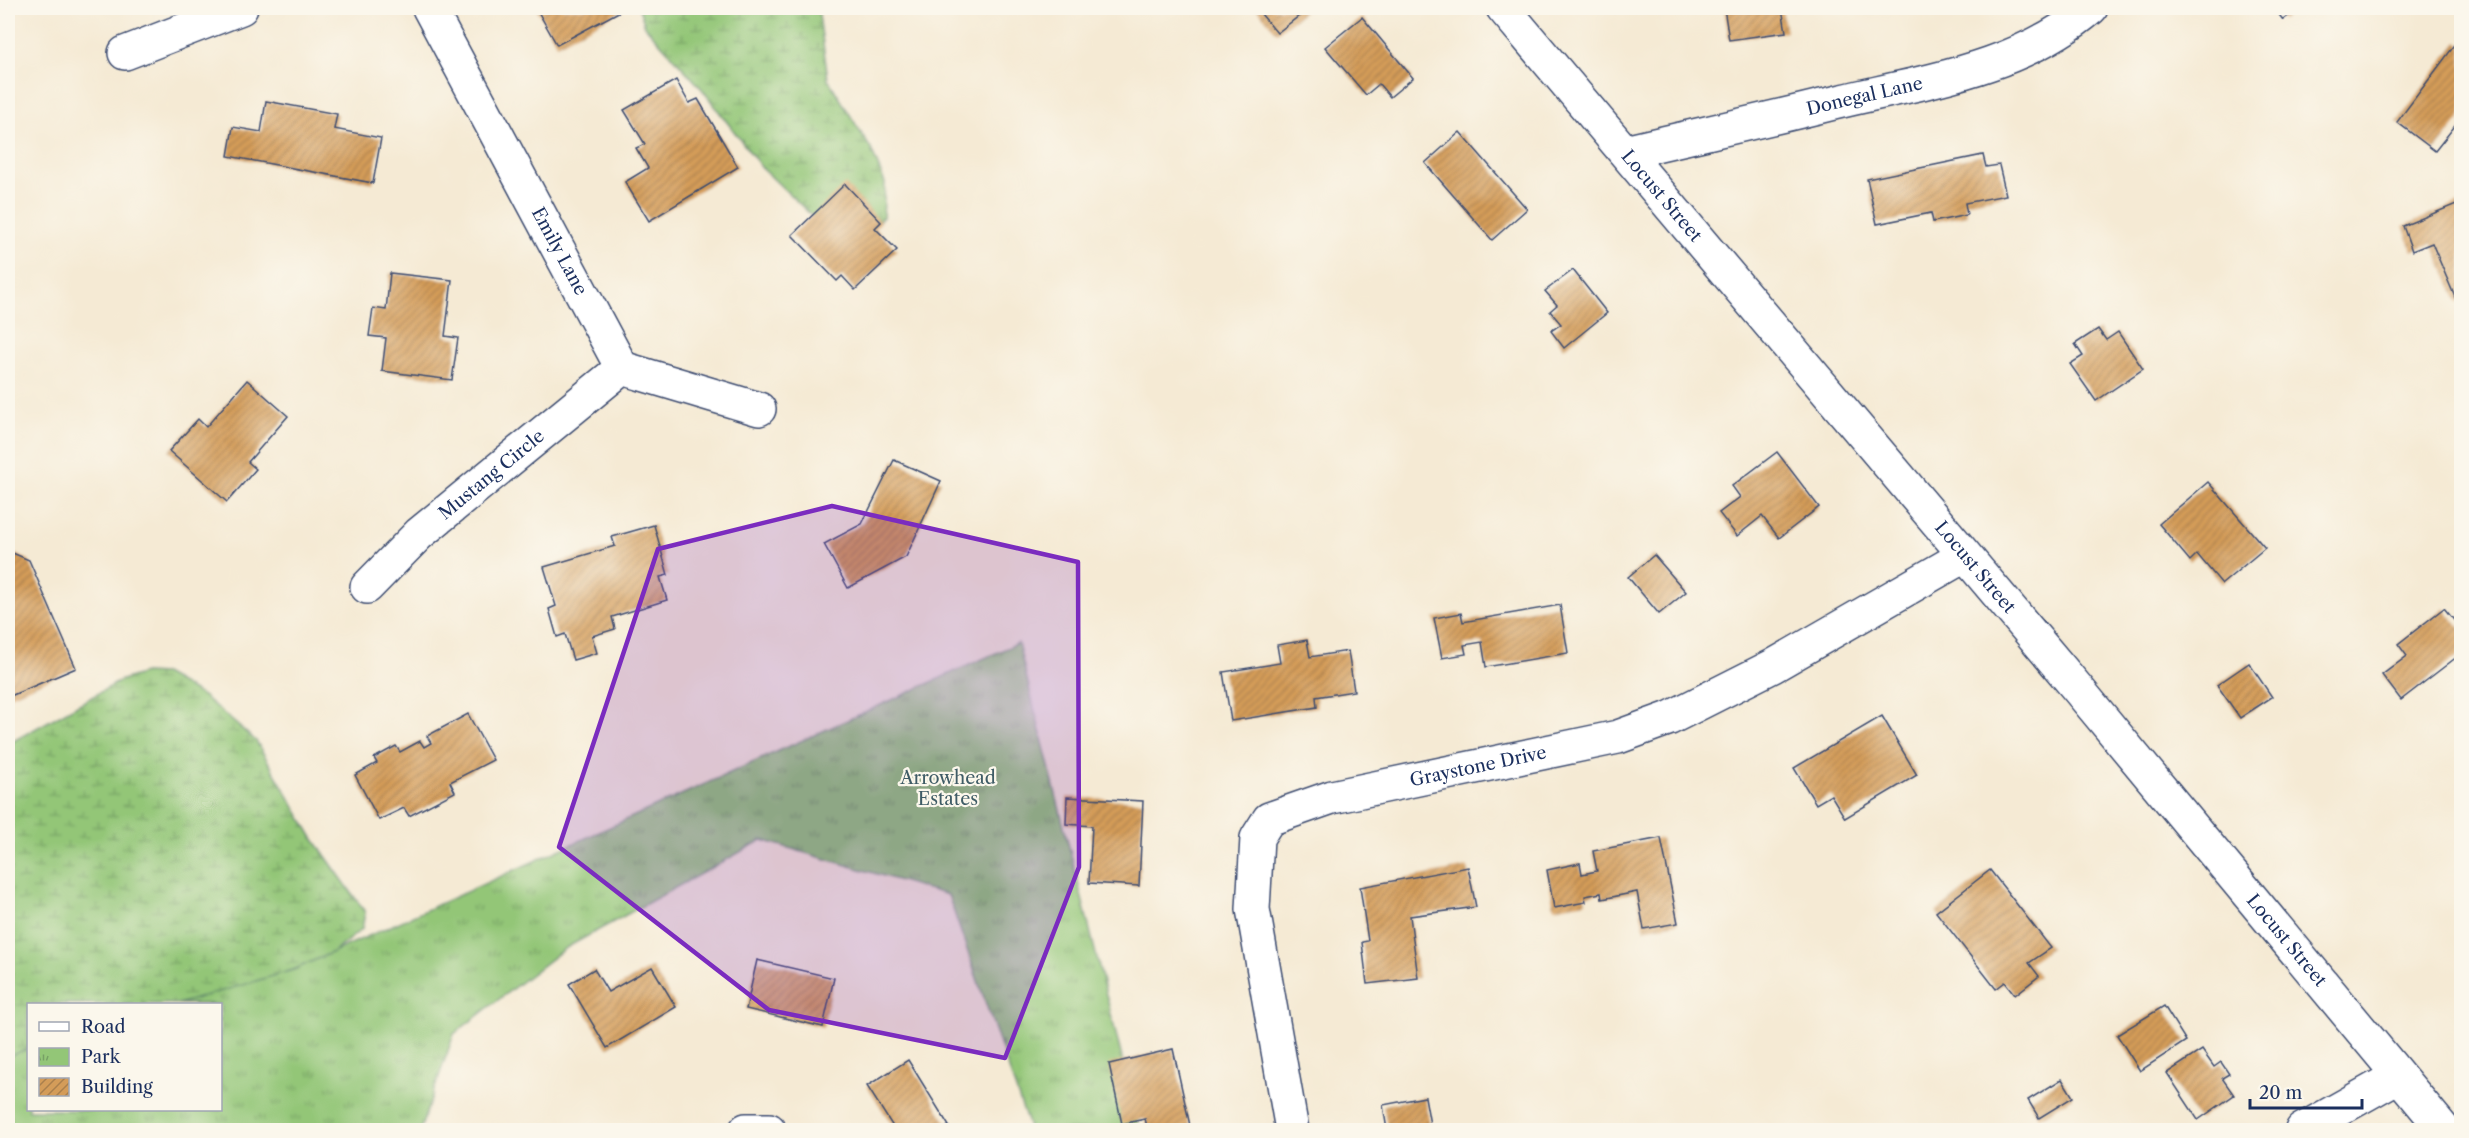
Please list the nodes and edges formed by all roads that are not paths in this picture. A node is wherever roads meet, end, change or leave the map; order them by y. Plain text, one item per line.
1 (241, 8) edge
2 (429, 8) edge
3 (1503, 8) edge
4 (2091, 8) edge
5 (125, 53) dead end
6 (1625, 152) junction
7 (622, 368) junction
8 (759, 409) dead end
9 (1964, 556) junction
10 (367, 587) dead end
11 (2398, 1076) junction
12 (746, 1131) edge
13 (770, 1131) edge
14 (1292, 1131) edge
15 (2302, 1131) edge
16 (2444, 1131) edge

1 - 5 street
2 - 7 street, Emily Lane
3 - 6 street, Locust Street
4 - 6 street, Donegal Lane
6 - 9 street, Locust Street
7 - 8 street
7 - 10 street, Mustang Circle
9 - 11 street, Locust Street
9 - 14 street, Graystone Drive
11 - 15 street
11 - 16 street, Locust Street
12 - 13 street

